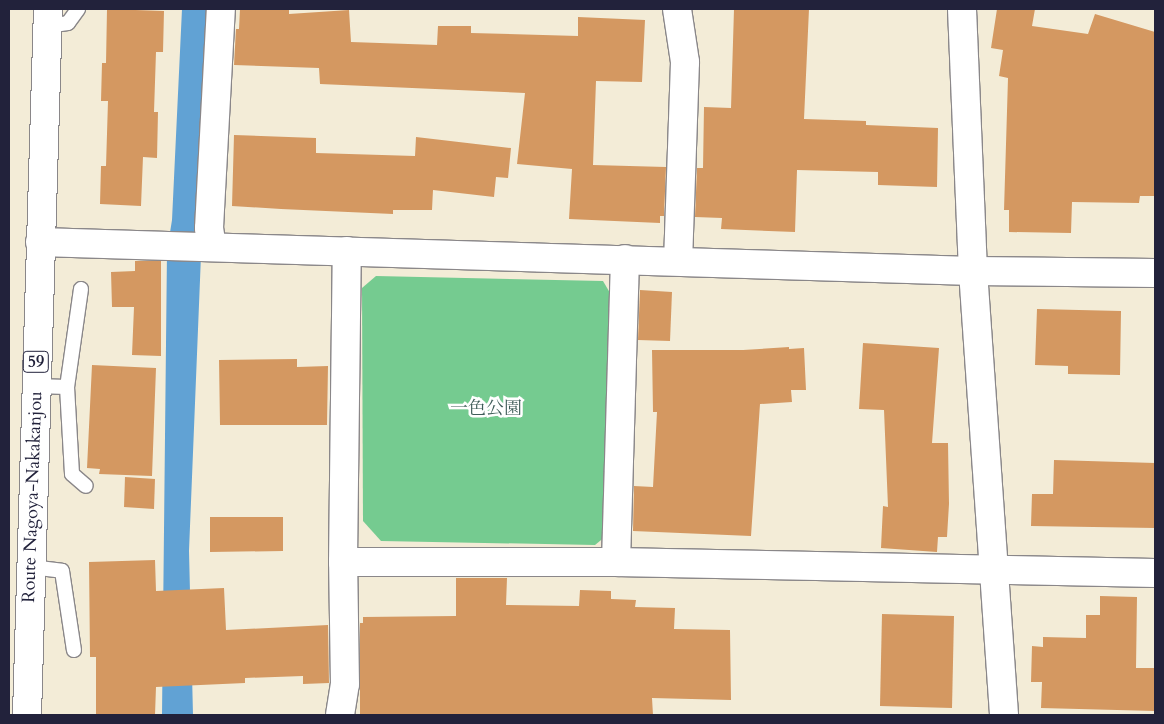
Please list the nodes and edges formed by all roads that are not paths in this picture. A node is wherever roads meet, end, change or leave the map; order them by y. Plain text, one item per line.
1 (78, 9) edge
2 (221, 9) edge
3 (677, 9) edge
4 (962, 9) edge
5 (48, 17) edge
6 (40, 242) junction
7 (212, 247) junction
8 (348, 251) junction
9 (625, 259) junction
10 (678, 261) junction
11 (973, 271) junction
12 (1155, 273) edge
13 (81, 289) dead end
14 (36, 386) junction
15 (67, 387) junction
16 (86, 486) dead end
17 (343, 562) junction
18 (616, 562) junction
19 (31, 567) junction
20 (993, 570) junction
21 (1155, 573) edge
22 (74, 650) dead end
23 (27, 715) edge
24 (340, 715) edge
25 (1004, 715) edge

1 - 5 lane
2 - 7 street
3 - 10 street
4 - 11 street
5 - 6 street, Route Nagoya-Nakakanjou / 59
6 - 7 street
6 - 14 street, Route Nagoya-Nakakanjou / 59
7 - 8 street
8 - 9 street
8 - 17 street
9 - 10 street
9 - 18 street
10 - 11 street
11 - 12 street
11 - 20 street
13 - 15 lane
14 - 15 lane
14 - 19 street, Route Nagoya-Nakakanjou / 59
15 - 16 lane
17 - 18 street
17 - 24 street
18 - 20 street
19 - 22 lane
19 - 23 street, Route Nagoya-Nakakanjou / 59
20 - 21 street
20 - 25 street

